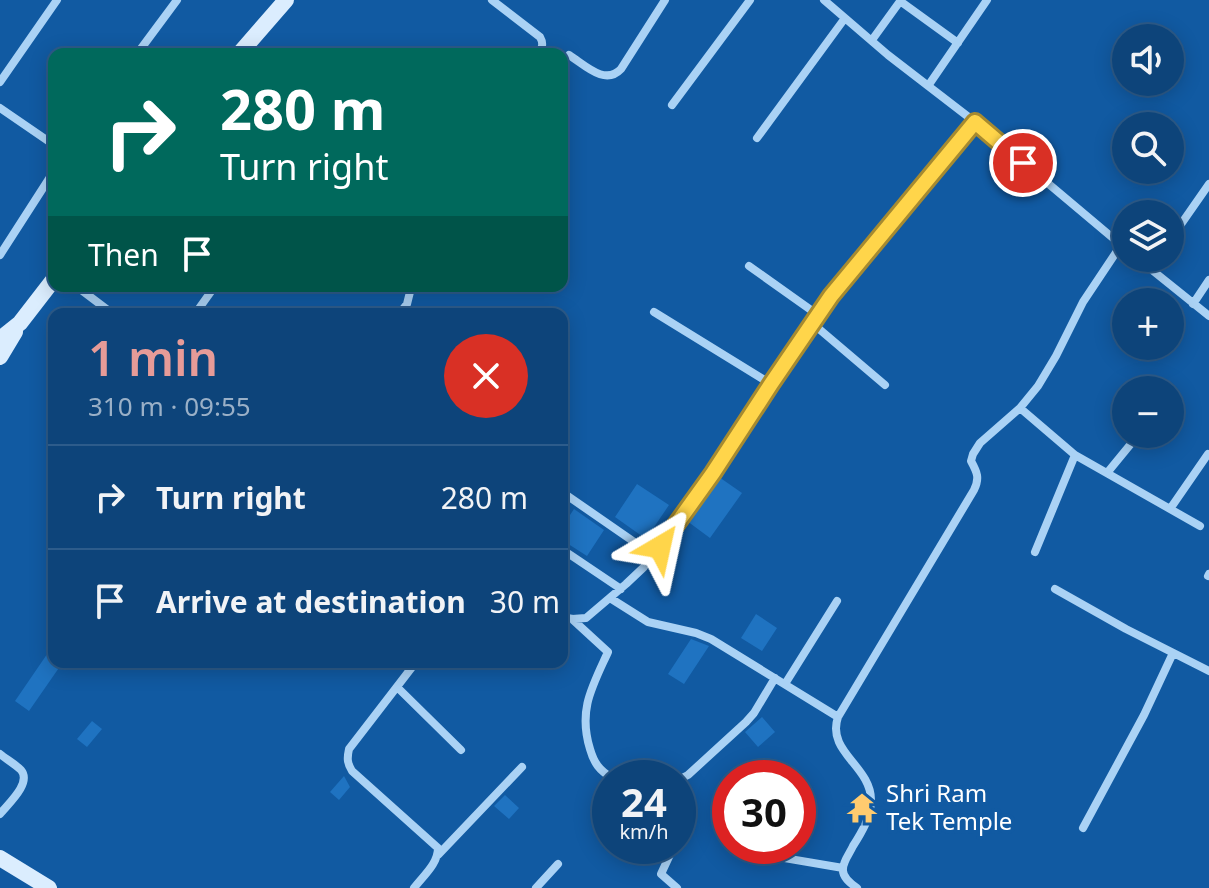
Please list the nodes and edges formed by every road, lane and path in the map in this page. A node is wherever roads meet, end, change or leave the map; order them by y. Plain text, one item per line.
1 (57, 0) edge
2 (177, 0) edge
3 (286, 0) edge
4 (492, 0) edge
5 (665, 0) edge
6 (750, 0) edge
7 (824, 0) edge
8 (901, 0) edge
9 (987, 0) edge
10 (845, 18) junction
11 (872, 40) junction
12 (958, 43) junction
13 (141, 48) edge
14 (244, 48) edge
15 (542, 48) edge
16 (569, 55) dead end
17 (0, 82) edge
18 (928, 86) junction
19 (672, 105) dead end
20 (0, 108) edge
21 (975, 122) junction
22 (757, 138) dead end
23 (48, 141) edge
24 (48, 180) edge
25 (1209, 184) edge
26 (1184, 220) edge
27 (1112, 237) edge
28 (0, 255) edge
29 (1112, 264) edge
30 (749, 266) dead end
31 (1155, 272) edge
32 (1209, 280) edge
33 (48, 287) edge
34 (84, 292) edge
35 (1193, 304) junction
36 (105, 308) edge
37 (654, 312) dead end
38 (818, 315) junction
39 (1209, 316) edge
40 (20, 323) junction
41 (812, 323) junction
42 (0, 339) edge
43 (0, 357) edge
44 (771, 384) junction
45 (885, 385) dead end
46 (1020, 408) junction
47 (1128, 448) edge
48 (1208, 454) edge
49 (1075, 455) junction
50 (1107, 473) junction
51 (568, 496) edge
52 (1170, 509) junction
53 (1200, 526) dead end
54 (1035, 552) dead end
55 (569, 554) dead end
56 (653, 555) junction
57 (621, 589) junction
58 (1055, 589) dead end
59 (610, 598) junction
60 (837, 601) dead end
61 (568, 618) edge
62 (568, 619) edge
63 (1173, 653) junction
64 (411, 668) edge
65 (1209, 671) edge
66 (775, 678) junction
67 (785, 684) junction
68 (397, 687) junction
69 (838, 717) junction
70 (461, 750) dead end
71 (0, 754) edge
72 (593, 760) edge
73 (522, 767) dead end
74 (696, 768) edge
75 (0, 814) edge
76 (1083, 828) dead end
77 (438, 855) junction
78 (0, 858) edge
79 (816, 863) edge
80 (558, 864) dead end
81 (666, 864) edge
82 (843, 868) junction
83 (49, 888) edge
84 (414, 888) edge
85 (536, 888) edge
86 (677, 888) edge
87 (857, 888) edge

1 - 17 street
2 - 13 street
3 - 14 main road
4 - 15 street
5 - 16 street
6 - 19 street
7 - 10 street
8 - 11 street
8 - 12 street
9 - 12 street
10 - 11 street
10 - 22 street
11 - 18 street
12 - 18 street
18 - 21 street
20 - 23 street
21 - 27 street
21 - 38 street
24 - 28 street
25 - 26 street
29 - 46 street
30 - 38 street
31 - 35 street
32 - 35 street
33 - 40 main road
34 - 36 street
35 - 39 street
37 - 44 street
38 - 41 street
40 - 42 main road
40 - 43 main road
41 - 44 street
41 - 45 street
44 - 56 street
46 - 49 street
46 - 69 street
47 - 50 street
48 - 52 street
49 - 50 street
49 - 54 street
50 - 52 street
51 - 56 street
52 - 53 street
55 - 57 street
56 - 57 street
57 - 59 street
58 - 63 street
59 - 61 street
59 - 66 street
60 - 67 street
62 - 72 street
63 - 65 street
63 - 76 street
64 - 68 street
66 - 67 street
66 - 74 street
67 - 69 street
68 - 70 street
68 - 77 street
69 - 82 street
71 - 75 street
73 - 77 street
77 - 84 street
78 - 83 main road
79 - 82 street
80 - 85 street
81 - 86 street
82 - 87 street

